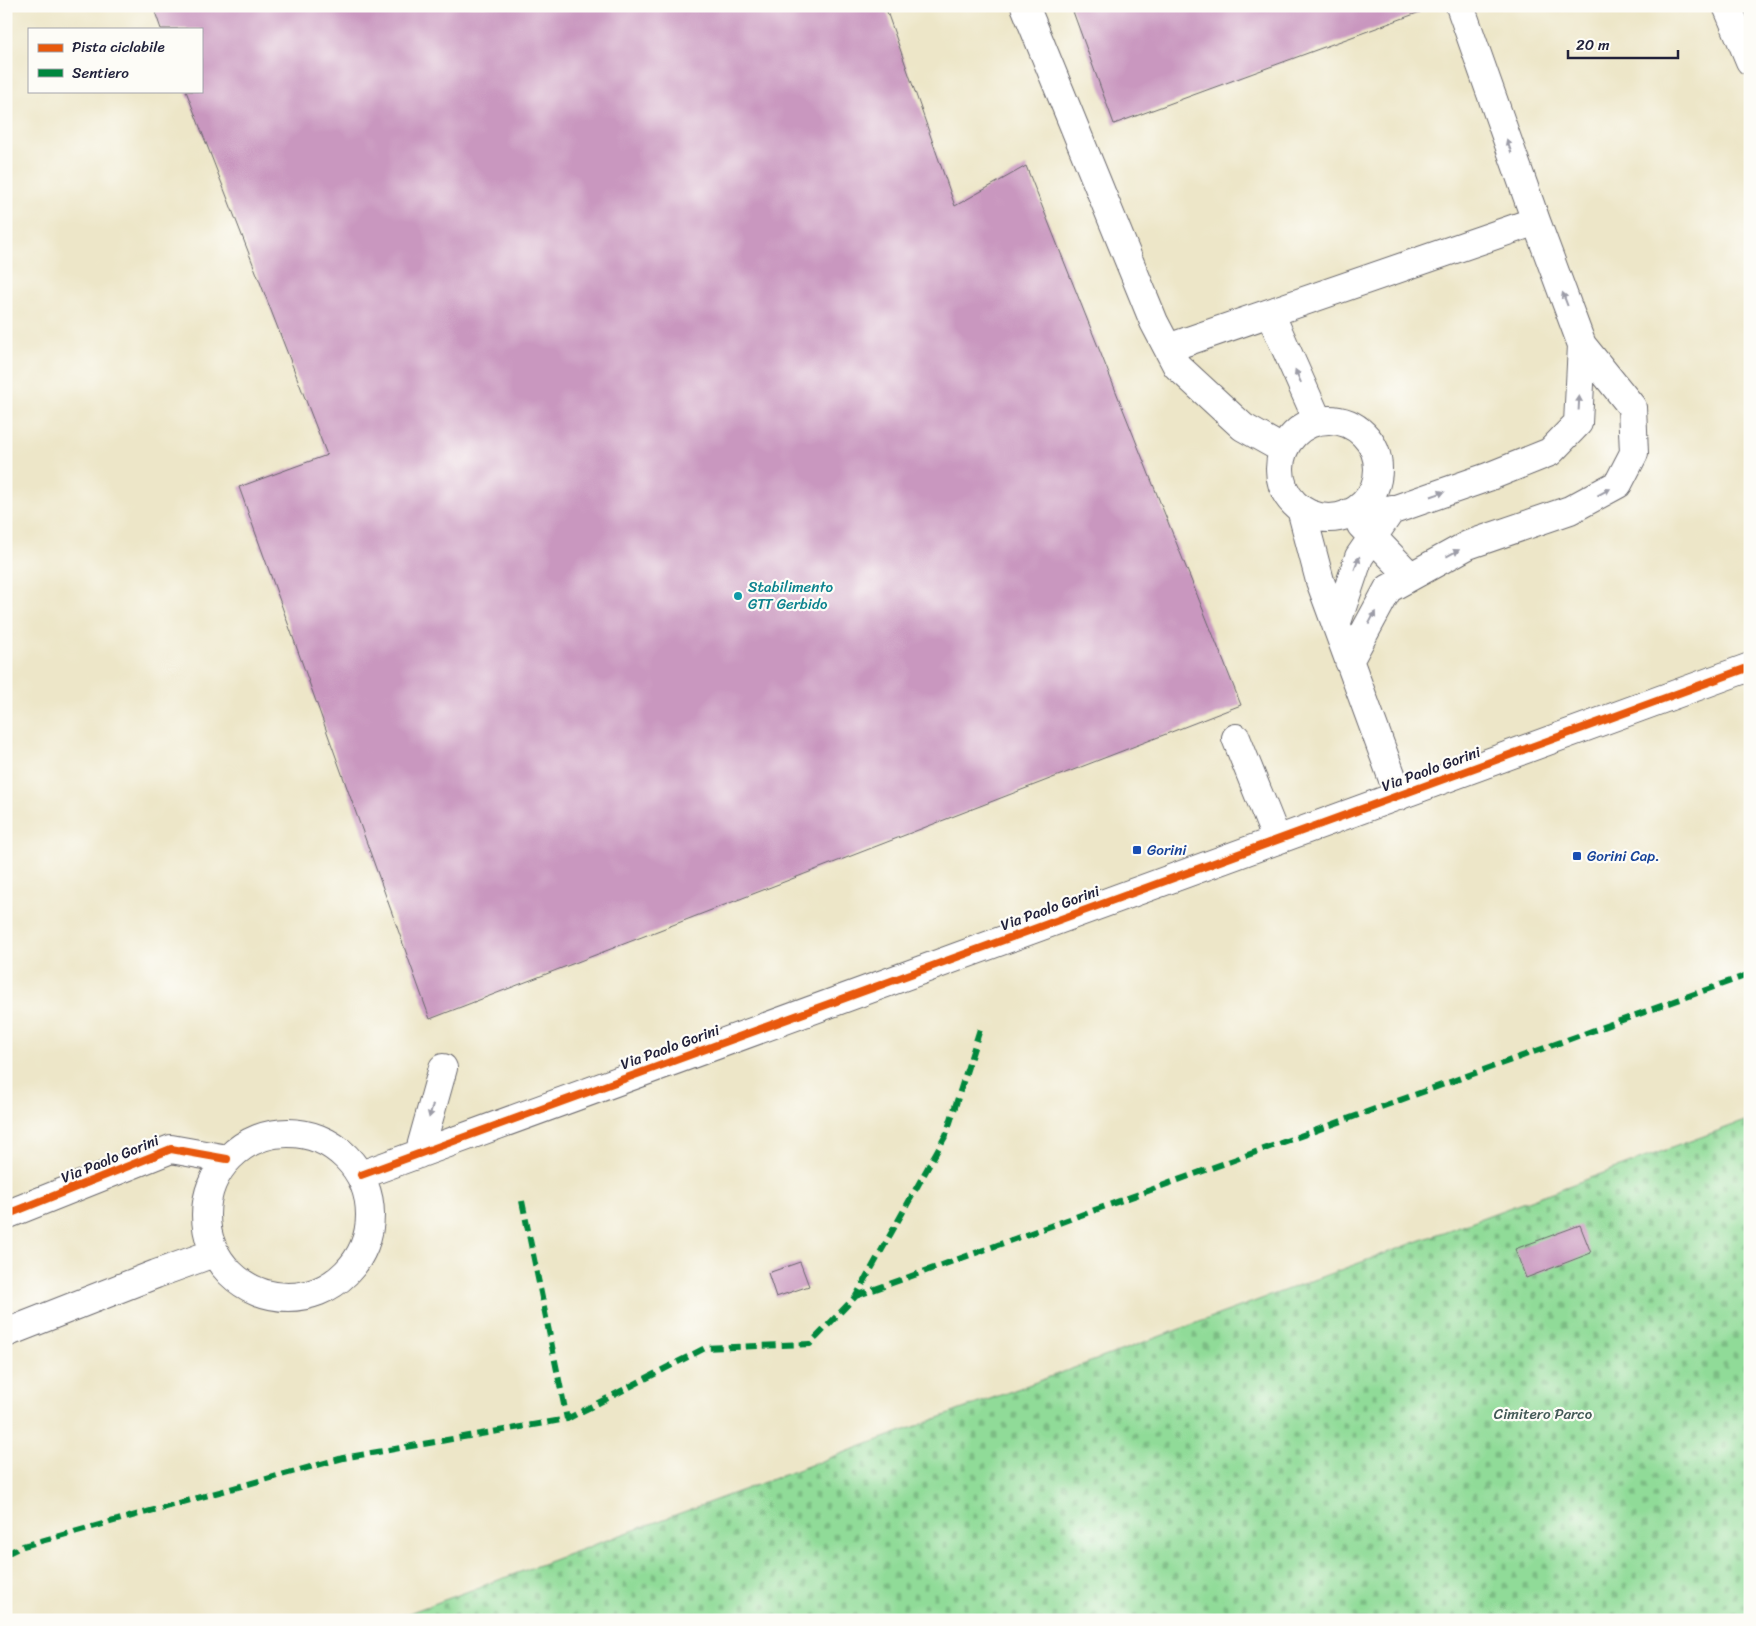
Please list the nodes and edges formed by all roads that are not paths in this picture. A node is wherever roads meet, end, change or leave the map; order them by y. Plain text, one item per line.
1 (1025, 6) edge
2 (1460, 6) edge
3 (1727, 6) edge
4 (1750, 61) edge
5 (1536, 221) junction
6 (1270, 313) junction
7 (1582, 344) junction
8 (1168, 348) junction
9 (1318, 421) junction
10 (1284, 450) junction
11 (1301, 509) junction
12 (1392, 509) junction
13 (1349, 513) junction
14 (1372, 538) junction
15 (1410, 576) junction
16 (1336, 624) junction
17 (1349, 661) junction
18 (1750, 667) edge
19 (1236, 738) dead end
20 (1399, 796) junction
21 (1277, 840) junction
22 (443, 1068) dead end
23 (419, 1154) junction
24 (227, 1158) junction
25 (361, 1176) junction
26 (6, 1215) edge
27 (214, 1253) junction
28 (6, 1333) edge

1 - 8 street
5 -> 2 street
3 - 4 street
5 - 6 street
7 -> 5 street
6 - 8 street
9 -> 6 street
12 -> 7 street
15 -> 7 street
8 - 10 street
9 - 10 street
9 - 13 street
10 - 11 street
11 - 13 street
11 - 16 street
12 - 13 street
12 - 14 street
13 - 14 street
14 - 15 street
16 -> 14 street
17 -> 15 street
16 - 17 street
17 - 20 street
18 - 20 street, Via Paolo Gorini
19 - 21 street
20 - 21 street, Via Paolo Gorini
21 - 23 street, Via Paolo Gorini
22 -> 23 street
23 - 25 street, Via Paolo Gorini
24 - 25 street
24 - 26 street, Via Paolo Gorini
24 - 27 street
25 - 27 street
27 - 28 street

